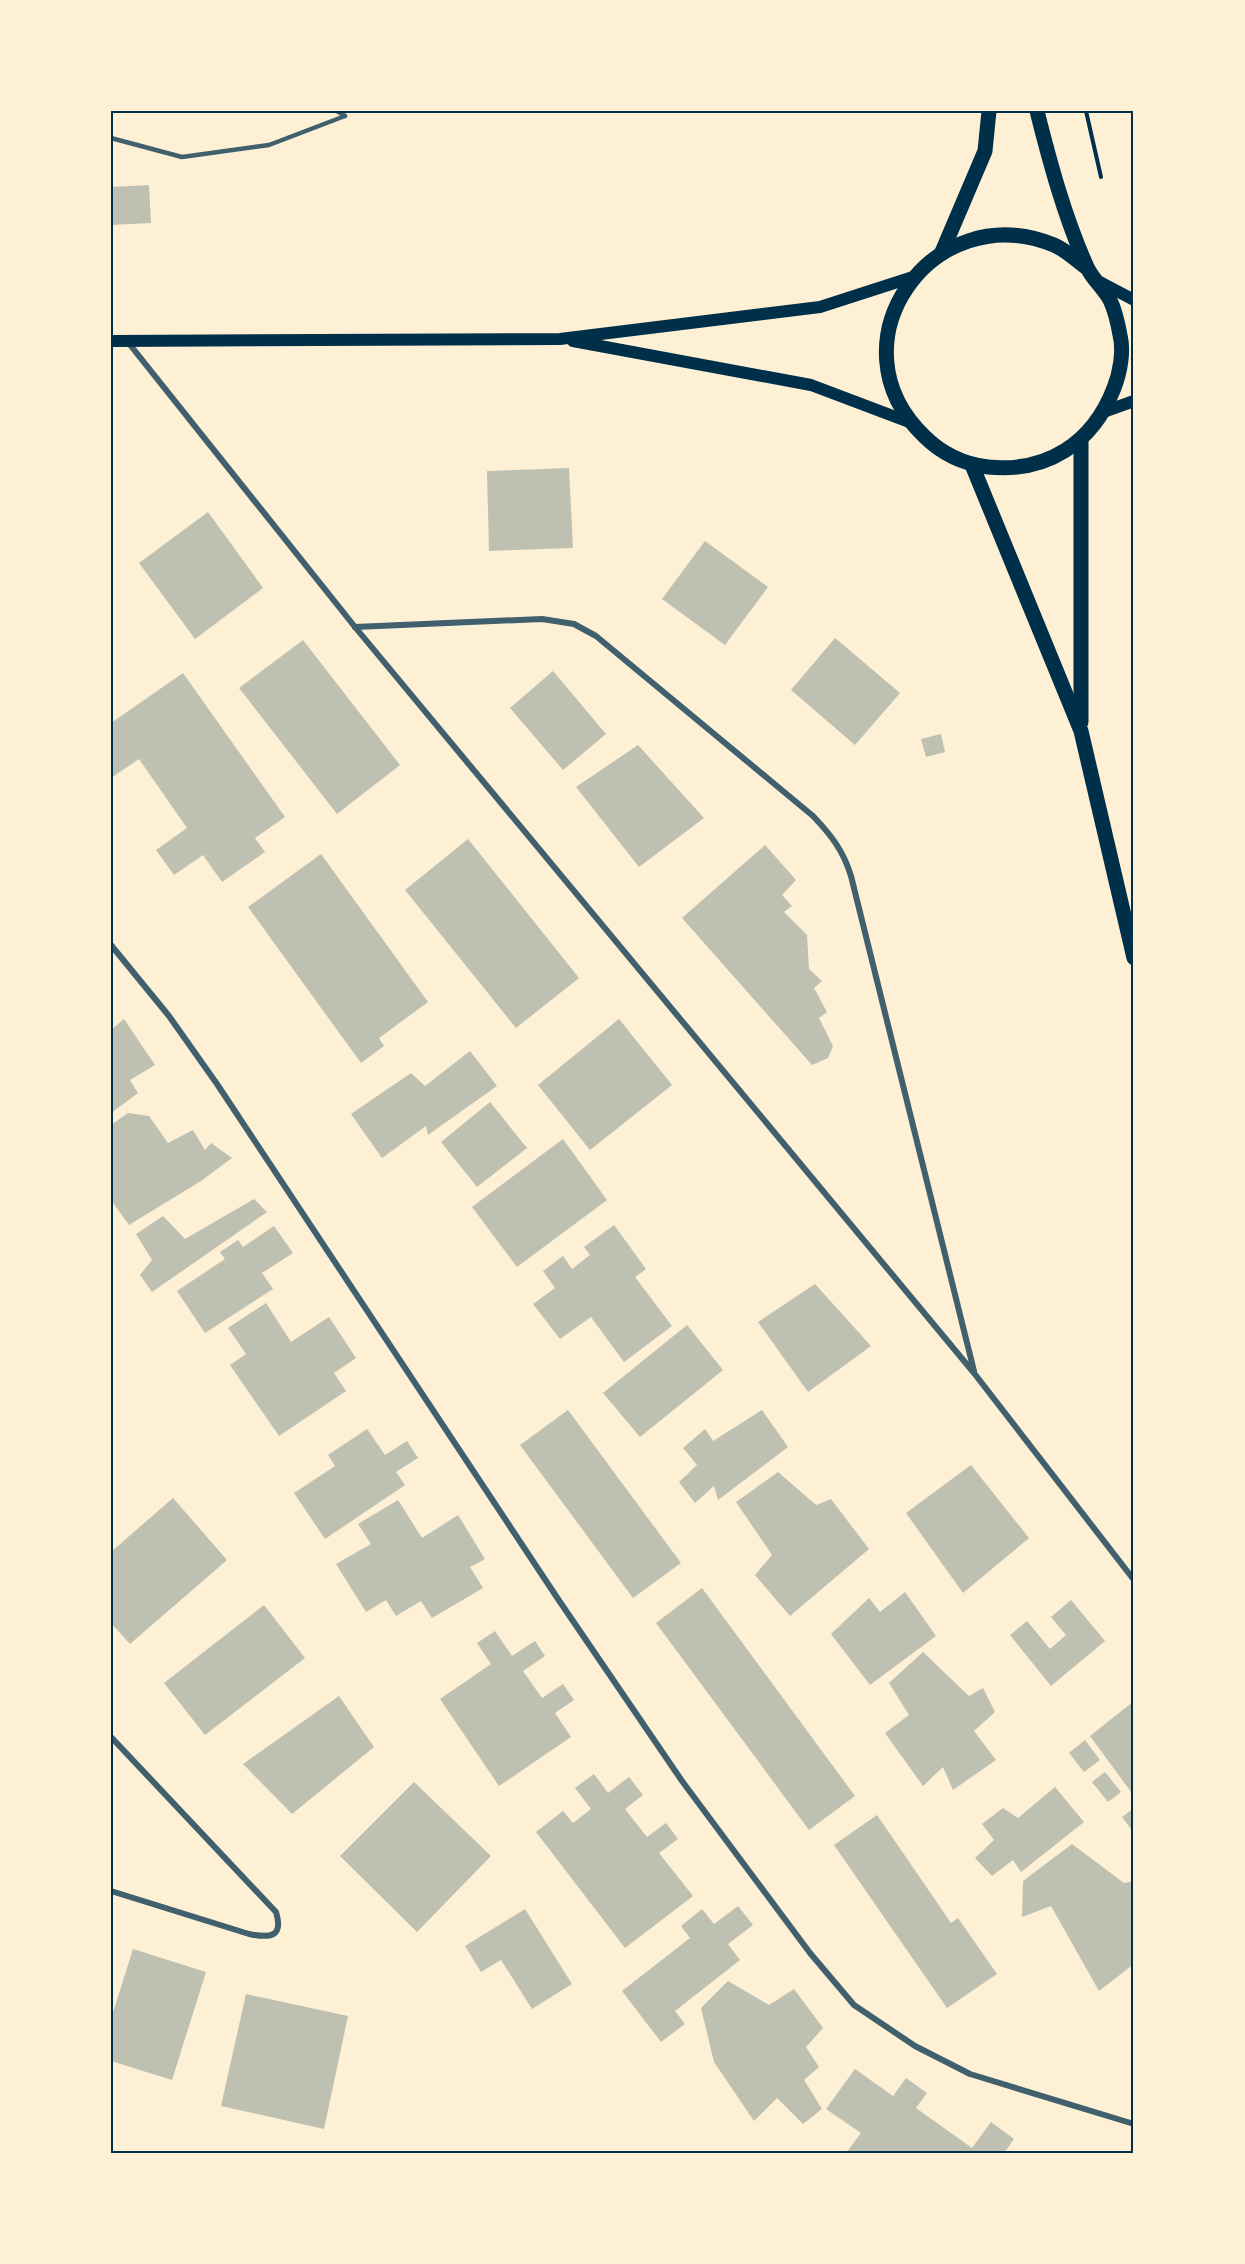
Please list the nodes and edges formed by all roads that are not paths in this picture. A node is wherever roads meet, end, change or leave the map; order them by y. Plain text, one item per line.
1 (337, 111) edge
2 (989, 111) edge
3 (1037, 111) edge
4 (111, 138) edge
5 (942, 252) junction
6 (1092, 275) junction
7 (913, 277) junction
8 (1134, 300) edge
9 (560, 339) junction
10 (111, 341) edge
11 (127, 341) junction
12 (1134, 400) edge
13 (1106, 411) junction
14 (909, 422) junction
15 (1081, 441) junction
16 (972, 465) junction
17 (355, 627) junction
18 (1082, 731) junction
19 (111, 945) edge
20 (1134, 958) edge
21 (975, 1373) junction
22 (1134, 1580) edge
23 (111, 1737) edge
24 (111, 1891) edge
25 (1134, 2124) edge

1 - 4 lane
2 - 5 main road
3 - 6 main road
5 - 6 main road
5 - 7 main road
6 - 8 main road
6 - 13 main road
7 - 9 main road
7 - 14 main road
9 - 11 main road
9 - 14 main road
10 - 11 main road
11 - 17 street
12 - 13 main road
13 - 15 main road
14 - 16 main road
15 - 16 main road
15 - 18 main road
16 - 18 main road
17 - 21 street
17 - 21 street
18 - 20 main road
19 - 25 street
21 - 22 street
23 - 24 street

